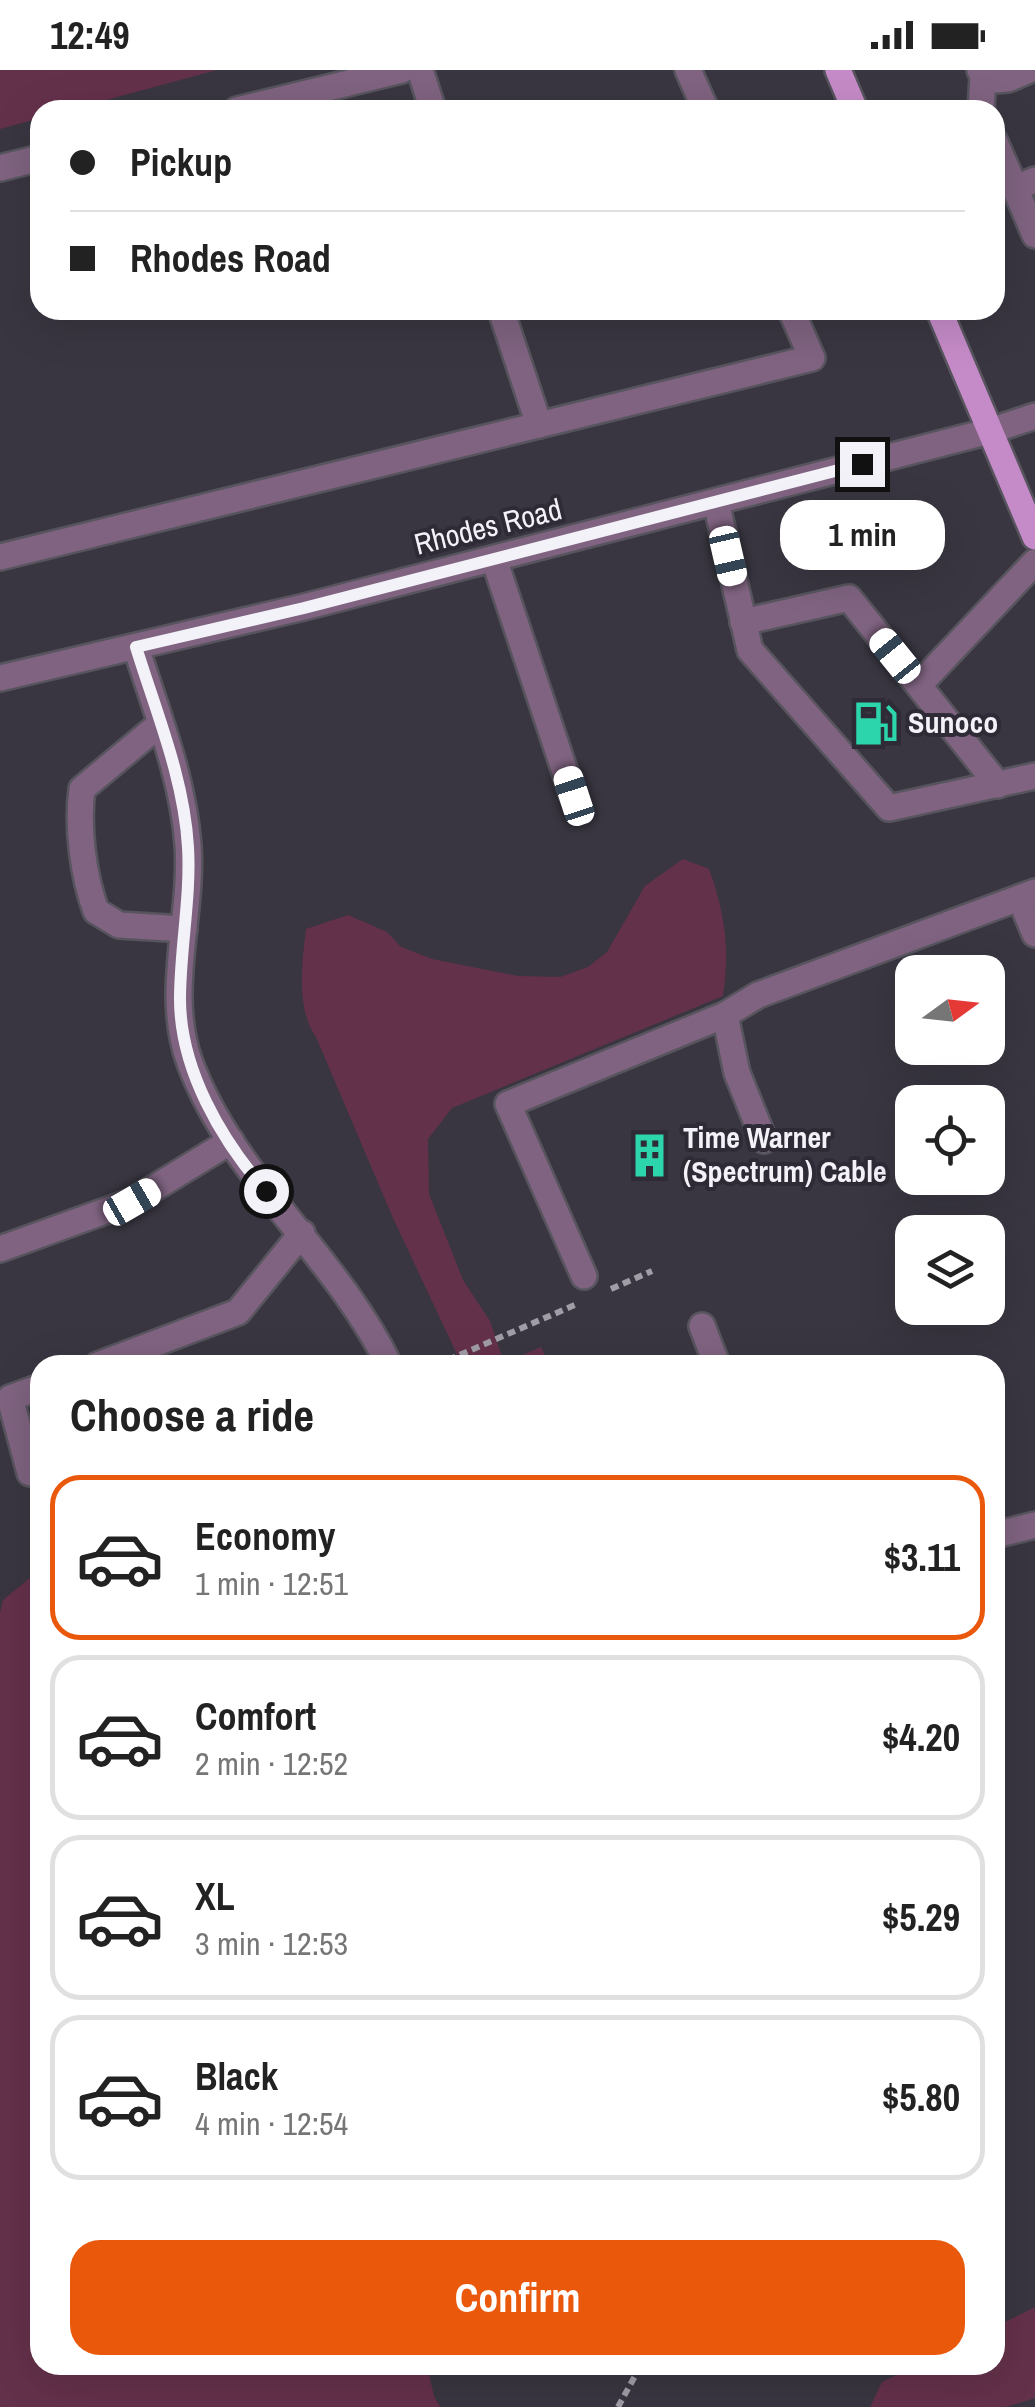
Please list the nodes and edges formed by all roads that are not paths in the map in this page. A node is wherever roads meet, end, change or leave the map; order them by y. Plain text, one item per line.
1 (402, 70) edge
2 (420, 70) edge
3 (688, 70) edge
4 (838, 70) edge
5 (1029, 70) edge
6 (981, 73) edge
7 (348, 76) edge
8 (270, 100) edge
9 (430, 100) edge
10 (702, 100) edge
11 (851, 100) edge
12 (982, 100) edge
13 (1005, 156) edge
14 (30, 160) edge
15 (0, 168) edge
16 (1025, 184) edge
17 (1035, 235) edge
18 (504, 320) edge
19 (796, 320) edge
20 (943, 320) edge
21 (1035, 416) edge
22 (539, 425) junction
23 (990, 432) junction
24 (716, 502) junction
25 (1035, 536) edge
26 (0, 557) edge
27 (494, 559) junction
28 (1035, 562) edge
29 (743, 622) junction
30 (136, 647) junction
31 (0, 678) edge
32 (918, 685) junction
33 (160, 724) junction
34 (1035, 776) edge
35 (998, 784) junction
36 (574, 796) dead end
37 (1028, 895) edge
38 (184, 929) junction
39 (1035, 934) edge
40 (726, 1015) junction
41 (764, 1140) dead end
42 (231, 1142) junction
43 (302, 1233) junction
44 (0, 1249) edge
45 (590, 1290) road end
46 (702, 1326) dead end
47 (124, 1355) edge
48 (385, 1355) edge
49 (713, 1355) edge
50 (30, 1390) edge
51 (30, 1473) dead end
52 (1035, 1526) edge
53 (1005, 1533) edge

1 - 7 street
2 - 9 street
3 - 10 street
4 - 11 main road
5 - 6 street
6 - 12 street
7 - 8 street
13 - 16 street
14 - 15 street
16 - 17 street
18 - 22 street
19 - 22 street
20 - 23 main road
21 - 23 street, Rhodes Road
22 - 26 street
23 - 24 street, Rhodes Road
23 - 25 main road
24 - 27 street, Rhodes Road
24 - 29 street
27 - 30 street, Rhodes Road
27 - 36 street
28 - 32 street
29 - 32 street
29 - 35 street
30 - 31 street, Rhodes Road
30 - 33 street
32 - 35 street
33 - 38 street
33 - 38 street
34 - 35 street
37 - 39 street
37 - 40 street
38 - 42 street
40 - 41 street
40 - 45 street
42 - 43 street
42 - 44 street
43 - 47 street
43 - 48 street
46 - 49 street
50 - 51 street
52 - 53 street

